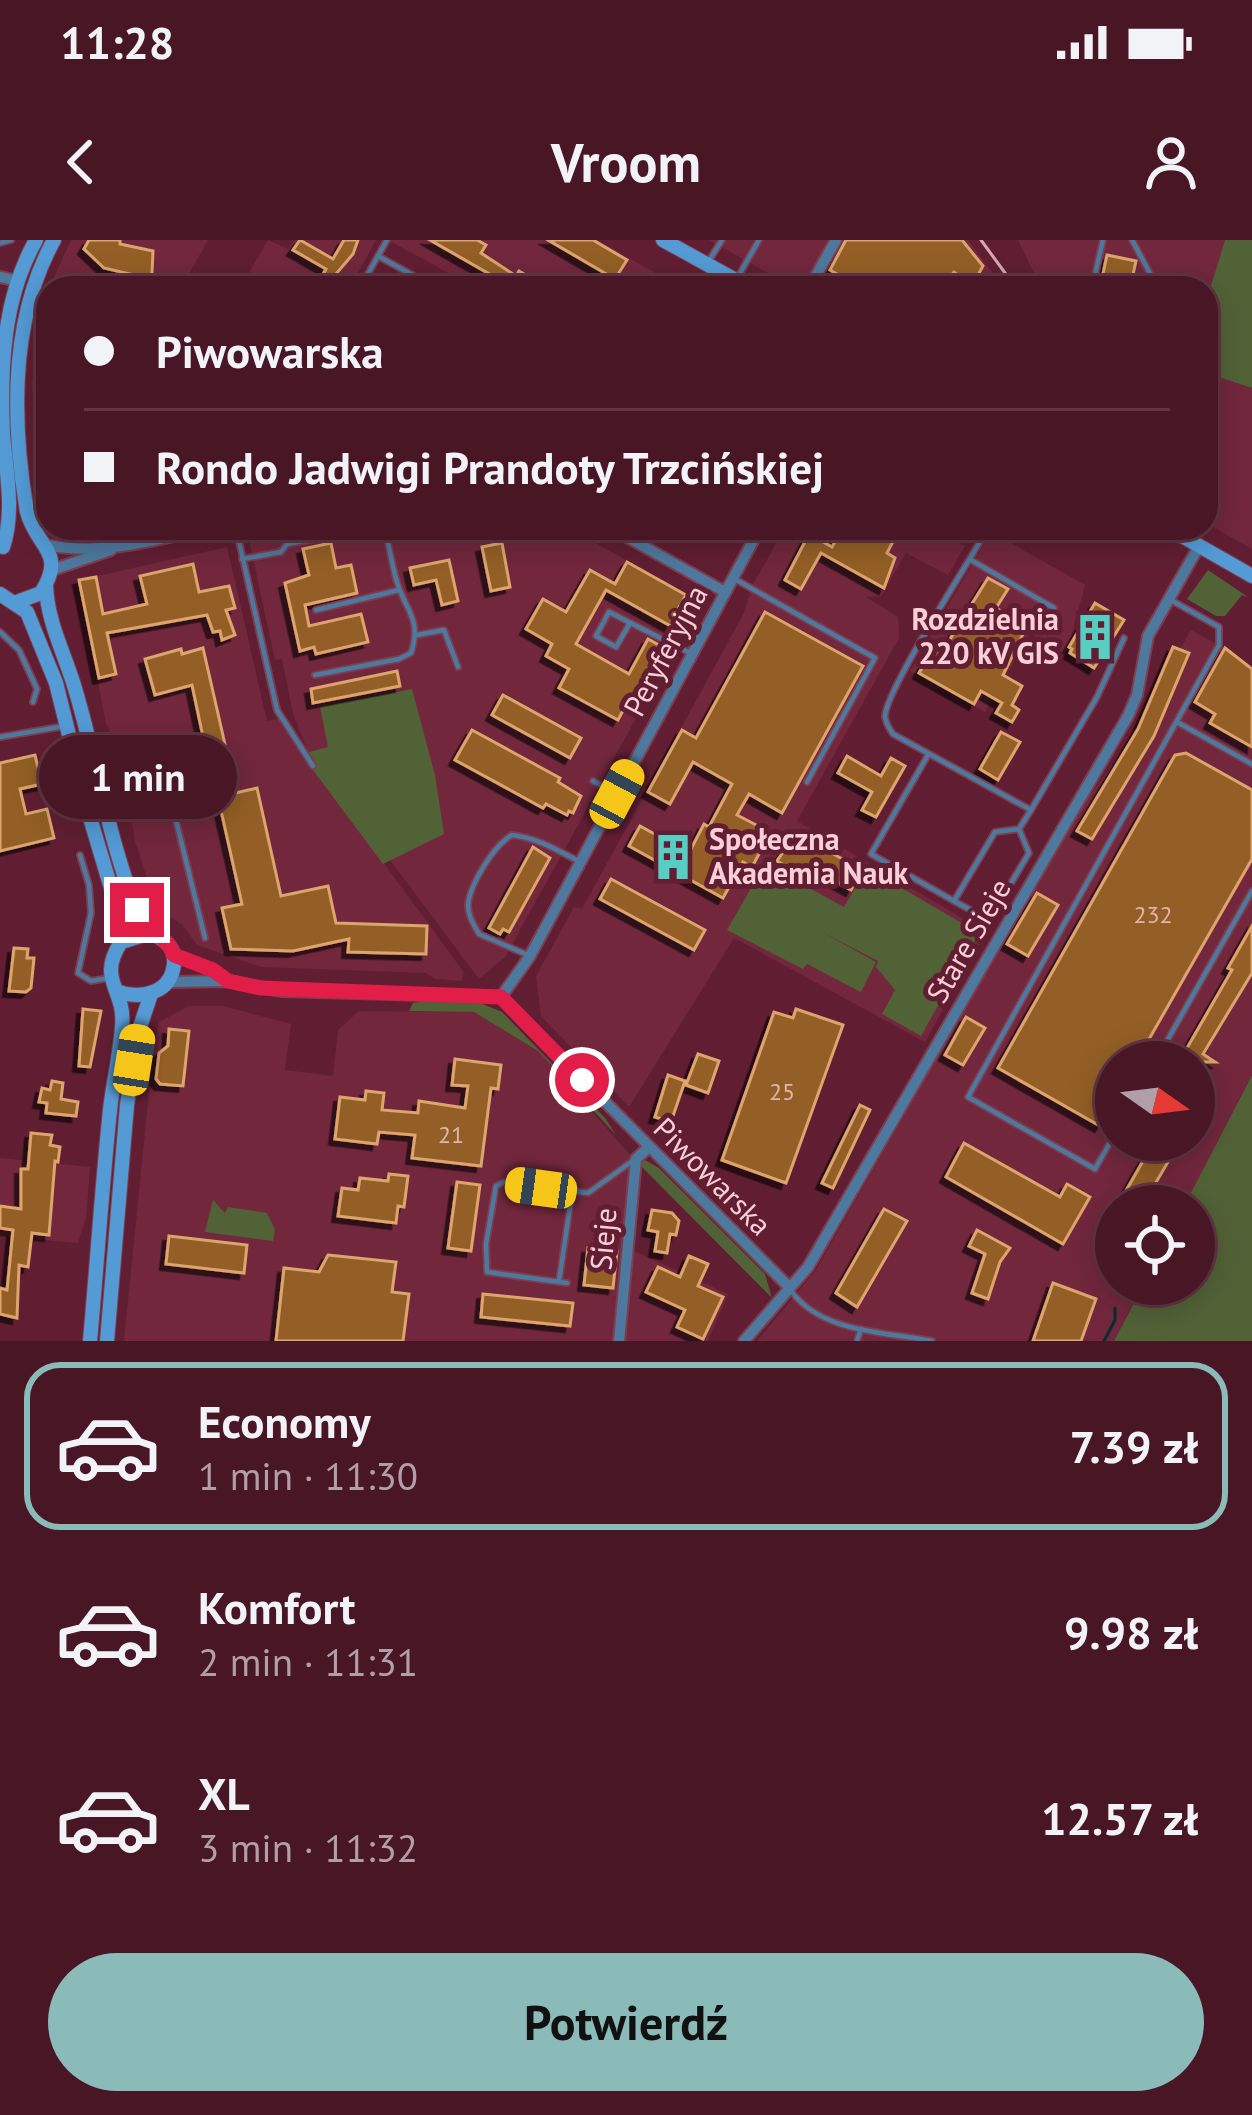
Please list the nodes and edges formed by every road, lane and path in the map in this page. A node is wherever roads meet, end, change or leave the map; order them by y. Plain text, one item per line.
1 (11, 240) edge
2 (36, 240) edge
3 (54, 240) edge
4 (387, 240) edge
5 (664, 240) edge
6 (722, 240) edge
7 (759, 240) edge
8 (836, 240) edge
9 (1103, 240) edge
10 (1132, 240) edge
11 (0, 243) edge
12 (378, 256) junction
13 (707, 264) junction
14 (39, 276) edge
15 (367, 276) edge
16 (414, 276) edge
17 (729, 276) edge
18 (746, 276) edge
19 (816, 276) edge
20 (1095, 276) edge
21 (1152, 276) edge
22 (0, 277) edge
23 (18, 281) junction
24 (36, 284) edge
25 (36, 533) edge
26 (42, 540) edge
27 (138, 540) edge
28 (238, 540) edge
29 (309, 540) edge
30 (387, 540) edge
31 (632, 540) edge
32 (754, 540) edge
33 (982, 540) edge
34 (1189, 540) edge
35 (44, 543) junction
36 (120, 546) junction
37 (1199, 546) junction
38 (2, 549) edge
39 (242, 559) junction
40 (971, 560) junction
41 (52, 570) junction
42 (1252, 576) edge
43 (733, 578) junction
44 (46, 586) junction
45 (399, 590) junction
46 (725, 592) junction
47 (7, 598) edge
48 (1169, 599) junction
49 (1054, 608) dead end
50 (316, 610) dead end
51 (630, 622) junction
52 (0, 632) edge
53 (417, 635) junction
54 (1124, 638) dead end
55 (692, 654) junction
56 (458, 667) dead end
57 (315, 675) dead end
58 (33, 702) dead end
59 (1177, 722) junction
60 (68, 725) junction
61 (0, 736) edge
62 (929, 754) junction
63 (1252, 764) edge
64 (313, 766) dead end
65 (593, 781) dead end
66 (807, 782) dead end
67 (617, 794) junction
68 (1030, 810) junction
69 (109, 821) junction
70 (1019, 829) junction
71 (80, 854) dead end
72 (580, 862) junction
73 (1252, 891) edge
74 (954, 901) junction
75 (153, 932) junction
76 (205, 938) dead end
77 (121, 942) junction
78 (174, 955) junction
79 (530, 956) junction
80 (228, 981) junction
81 (166, 982) junction
82 (114, 985) junction
83 (151, 994) junction
84 (501, 997) junction
85 (1168, 1041) edge
86 (649, 1147) junction
87 (636, 1159) junction
88 (1100, 1161) edge
89 (572, 1192) junction
90 (789, 1287) junction
91 (862, 1329) junction
92 (90, 1341) edge
93 (107, 1341) edge
94 (619, 1341) edge
95 (744, 1341) edge
96 (857, 1341) edge
97 (932, 1341) edge

1 - 11 lane
2 - 23 main road
3 - 14 main road
4 - 12 lane
5 - 13 main road
6 - 13 lane
7 - 18 lane
8 - 19 street
9 - 20 lane
10 - 21 lane
12 - 15 lane
12 - 16 lane
13 - 17 main road
22 - 23 street
23 - 38 main road
24 - 25 main road
26 - 35 main road
27 - 36 street
28 - 39 lane
29 - 39 lane
30 - 45 lane
31 - 46 street
32 - 43 street, Peryferyjna
33 - 40 lane
34 - 37 main road
35 - 36 street
35 - 38 main road
35 - 41 main road
36 - 41 street
37 - 42 main road
37 - 48 street, Stare Sieje
39 - 64 lane
40 - 49 lane
40 - 62 lane
41 - 44 main road
43 - 46 street, Peryferyjna
43 - 66 lane
44 - 47 main road
44 - 69 main road
45 - 50 lane
45 - 53 lane
46 - 55 street, Peryferyjna
47 - 60 main road
48 - 59 lane
48 - 90 street, Stare Sieje
51 - 51 lane
51 - 55 lane
52 - 58 lane
53 - 56 lane
53 - 57 lane
54 - 68 lane
55 - 67 street, Peryferyjna
59 - 63 lane
59 - 88 lane
60 - 61 lane
60 - 77 main road
62 - 68 lane
62 - 74 lane
65 - 67 lane
67 - 72 street, Peryferyjna
68 - 70 lane
69 - 75 main road
69 - 76 lane
70 - 74 lane
70 - 74 lane
71 - 82 lane
72 - 79 street, Peryferyjna
72 - 79 lane
73 - 85 lane
75 - 77 main road
75 - 78 main road
77 - 82 main road
78 - 80 street
78 - 81 main road
79 - 84 street, Peryferyjna
80 - 81 street
80 - 84 street
81 - 83 main road
82 - 83 main road
82 - 92 main road
83 - 93 main road
84 - 86 street, Piwowarska
86 - 87 street
86 - 90 street, Piwowarska
87 - 89 lane
87 - 94 street, Sieje
89 - 89 lane
90 - 91 lane
90 - 95 street, Stare Sieje
91 - 96 lane
91 - 97 lane

